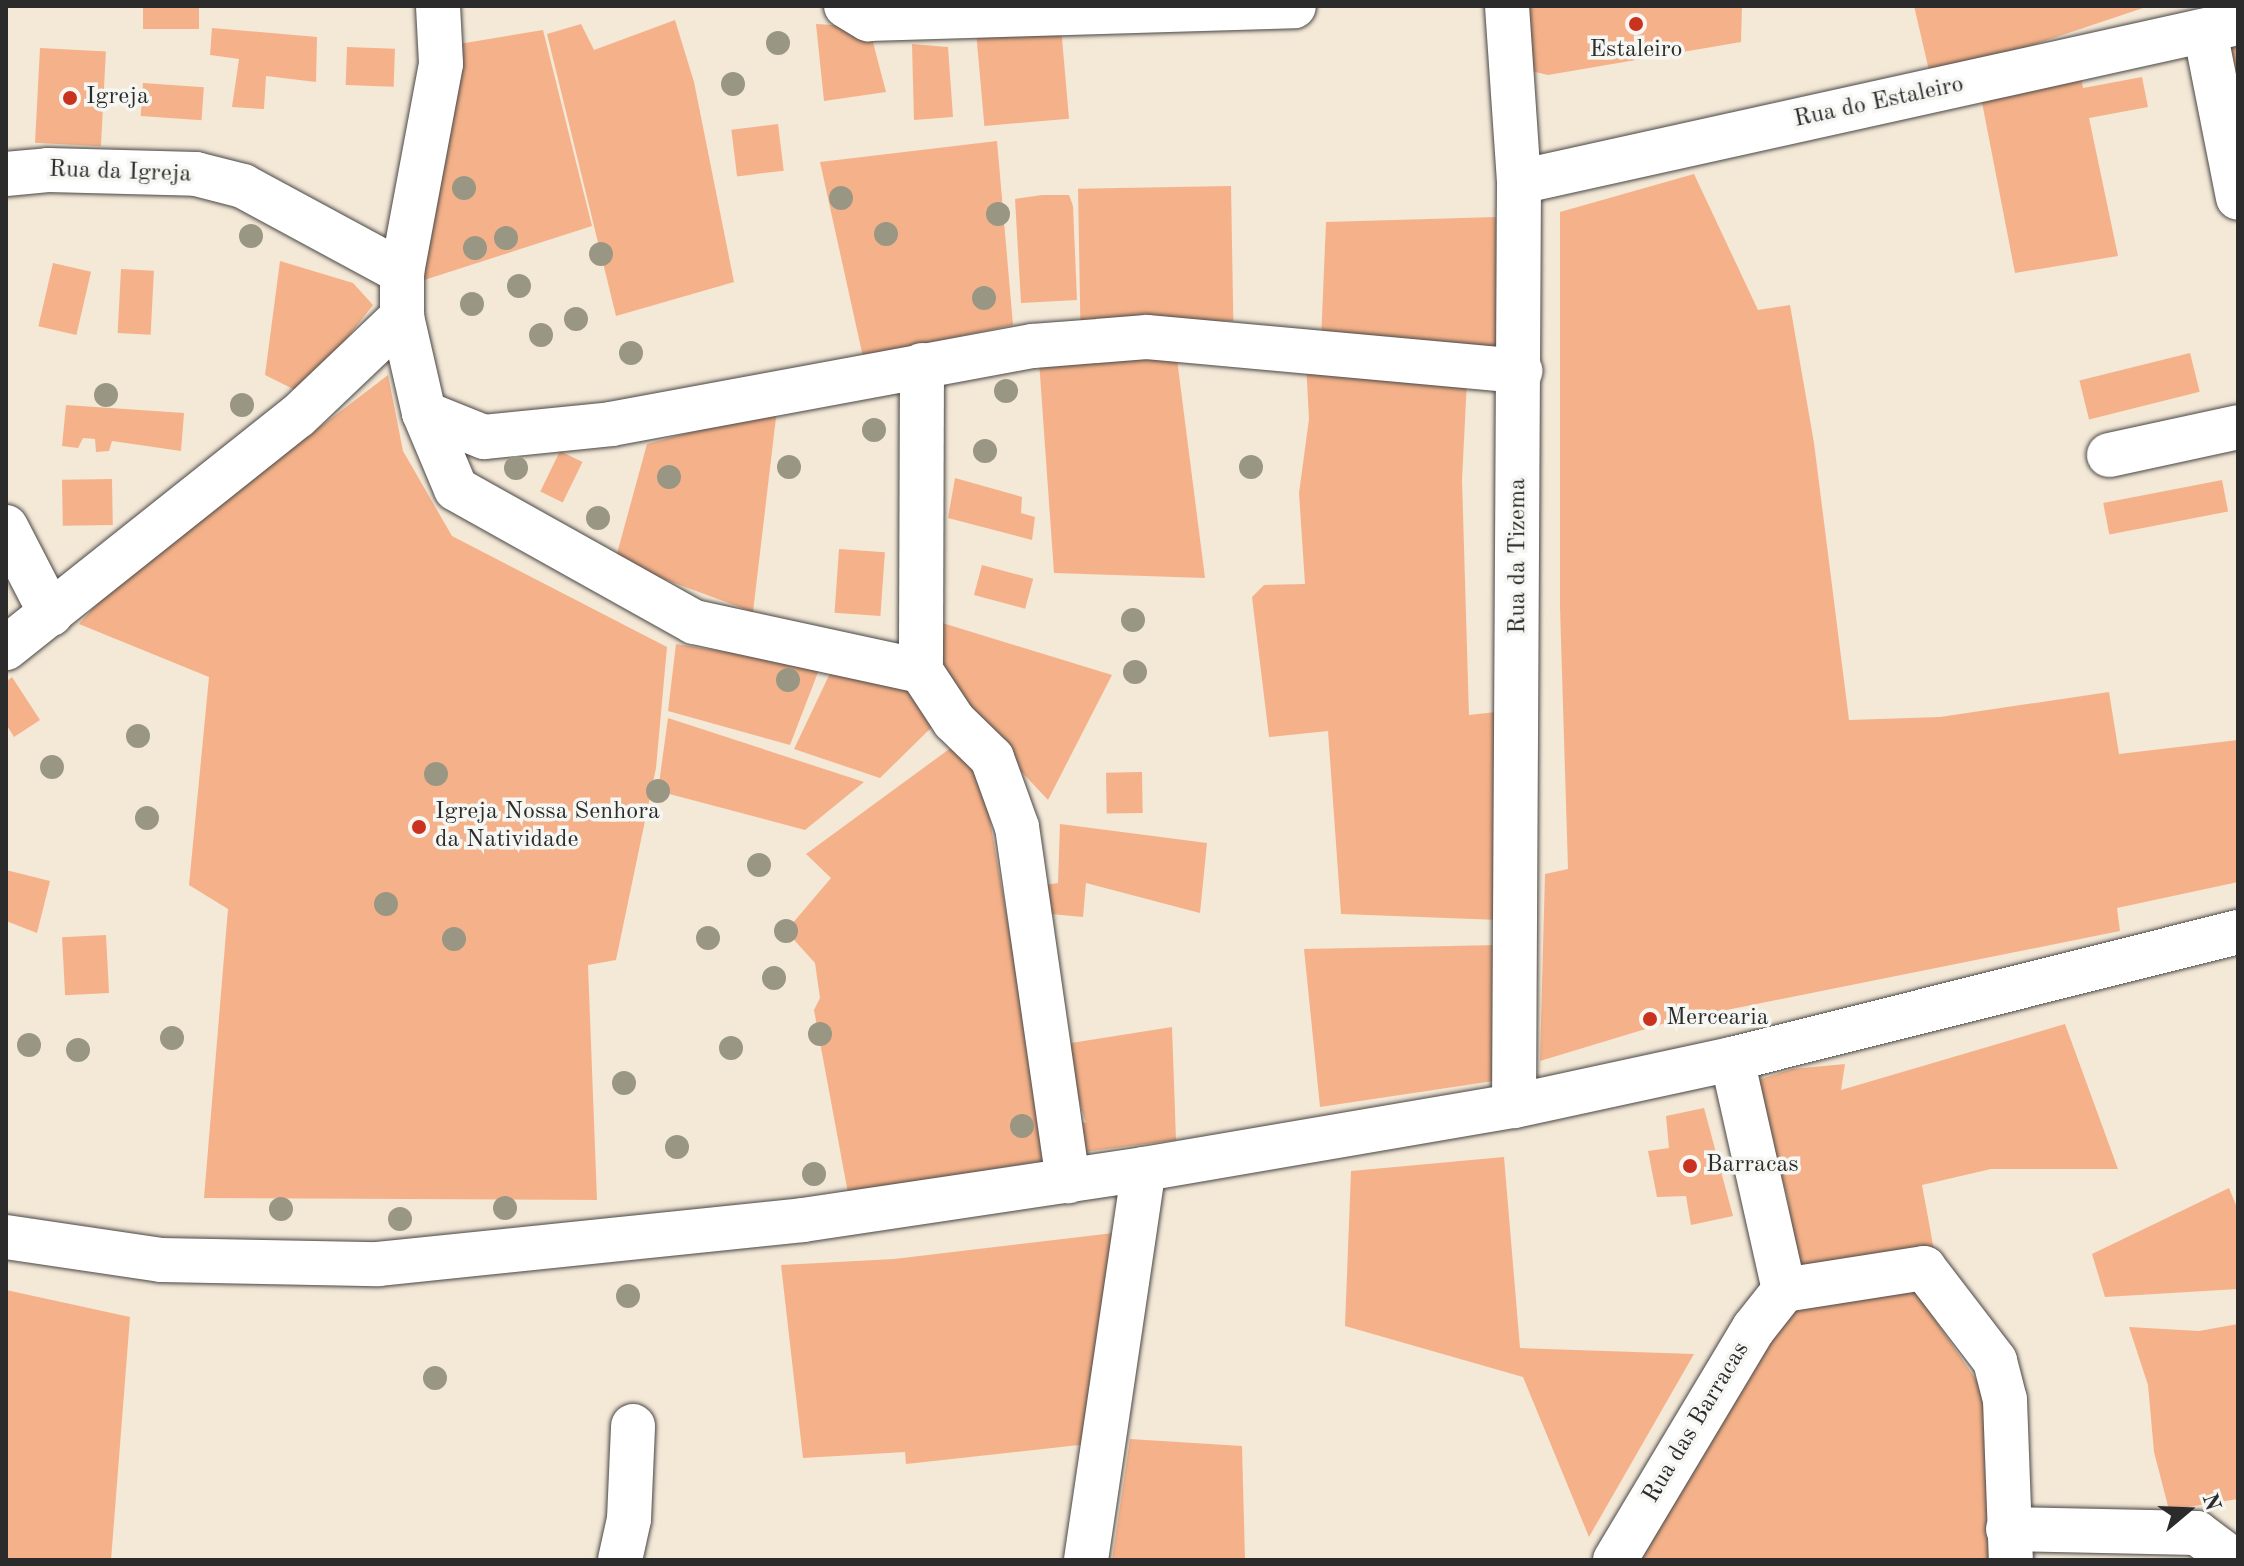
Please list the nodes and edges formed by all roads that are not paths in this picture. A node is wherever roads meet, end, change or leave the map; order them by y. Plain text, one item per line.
1 (438, 6) edge
2 (846, 6) edge
3 (1294, 6) edge
4 (1507, 6) edge
5 (2221, 27) edge
6 (6, 174) edge
7 (1519, 182) junction
8 (2238, 198) edge
9 (402, 272) junction
10 (402, 317) junction
11 (922, 365) junction
12 (1520, 371) junction
13 (424, 413) junction
14 (2238, 427) edge
15 (2109, 455) dead end
16 (6, 527) edge
17 (51, 614) junction
18 (6, 648) edge
19 (921, 671) junction
20 (2238, 932) edge
21 (1732, 1059) junction
22 (1514, 1106) junction
23 (1144, 1169) junction
24 (1068, 1181) junction
25 (6, 1237) edge
26 (1784, 1290) junction
27 (633, 1426) dead end
28 (2010, 1544) edge
29 (620, 1560) edge
30 (1086, 1560) edge
31 (1615, 1560) edge
32 (2233, 1560) edge

1 - 9 street
2 - 3 street
4 - 7 street, Rua da Tizema
5 - 7 street, Rua do Estaleiro
5 - 8 street
6 - 9 street, Rua da Igreja
7 - 12 street, Rua da Tizema
9 - 10 street
10 - 13 street
10 - 17 street
11 - 12 street
11 - 13 street
11 - 19 street
12 - 22 street, Rua da Tizema
13 - 19 street
14 - 15 street
16 - 17 street
17 - 18 street
19 - 24 street
20 - 21 street
21 - 22 street
21 - 26 street
22 - 23 street
23 - 24 street
23 - 30 street
24 - 25 street
26 - 28 street
26 - 31 street, Rua das Barracas
27 - 29 street
28 - 32 street

